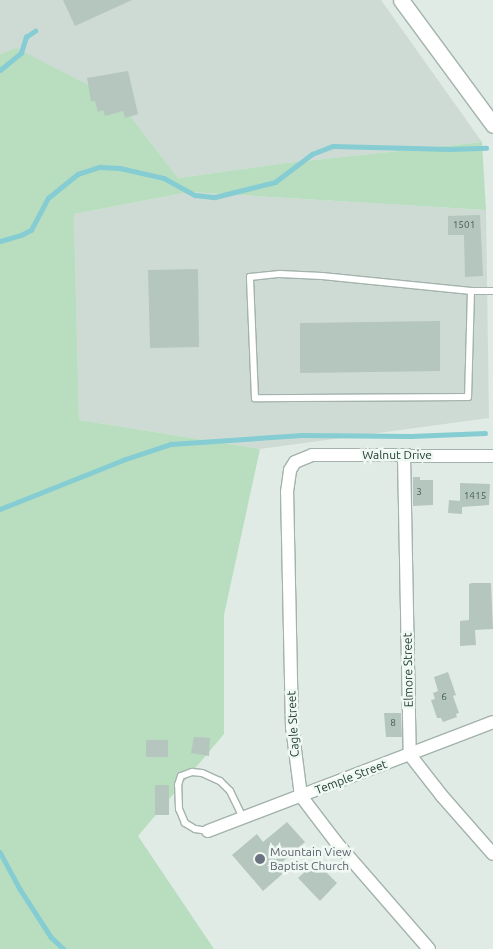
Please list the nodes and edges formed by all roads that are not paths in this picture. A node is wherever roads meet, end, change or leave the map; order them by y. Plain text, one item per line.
1 (401, 0) edge
2 (493, 125) edge
3 (471, 291) junction
4 (493, 291) edge
5 (404, 455) junction
6 (493, 456) edge
7 (302, 458) joint
8 (493, 722) edge
9 (410, 755) junction
10 (301, 796) junction
11 (242, 818) junction
12 (208, 831) joint
13 (493, 854) edge
14 (429, 949) edge

1 - 2 street
3 - 3 lane
3 - 4 lane
5 - 6 street, Walnut Drive
5 - 7 street, Walnut Drive
5 - 9 street, Elmore Street
7 - 10 street, Cagle Street
8 - 9 street, Temple Street
9 - 10 street, Temple Street
9 - 13 street
10 - 11 street, Temple Street
10 - 14 street, Cagle Street
11 - 12 street, Temple Street
11 - 12 lane

